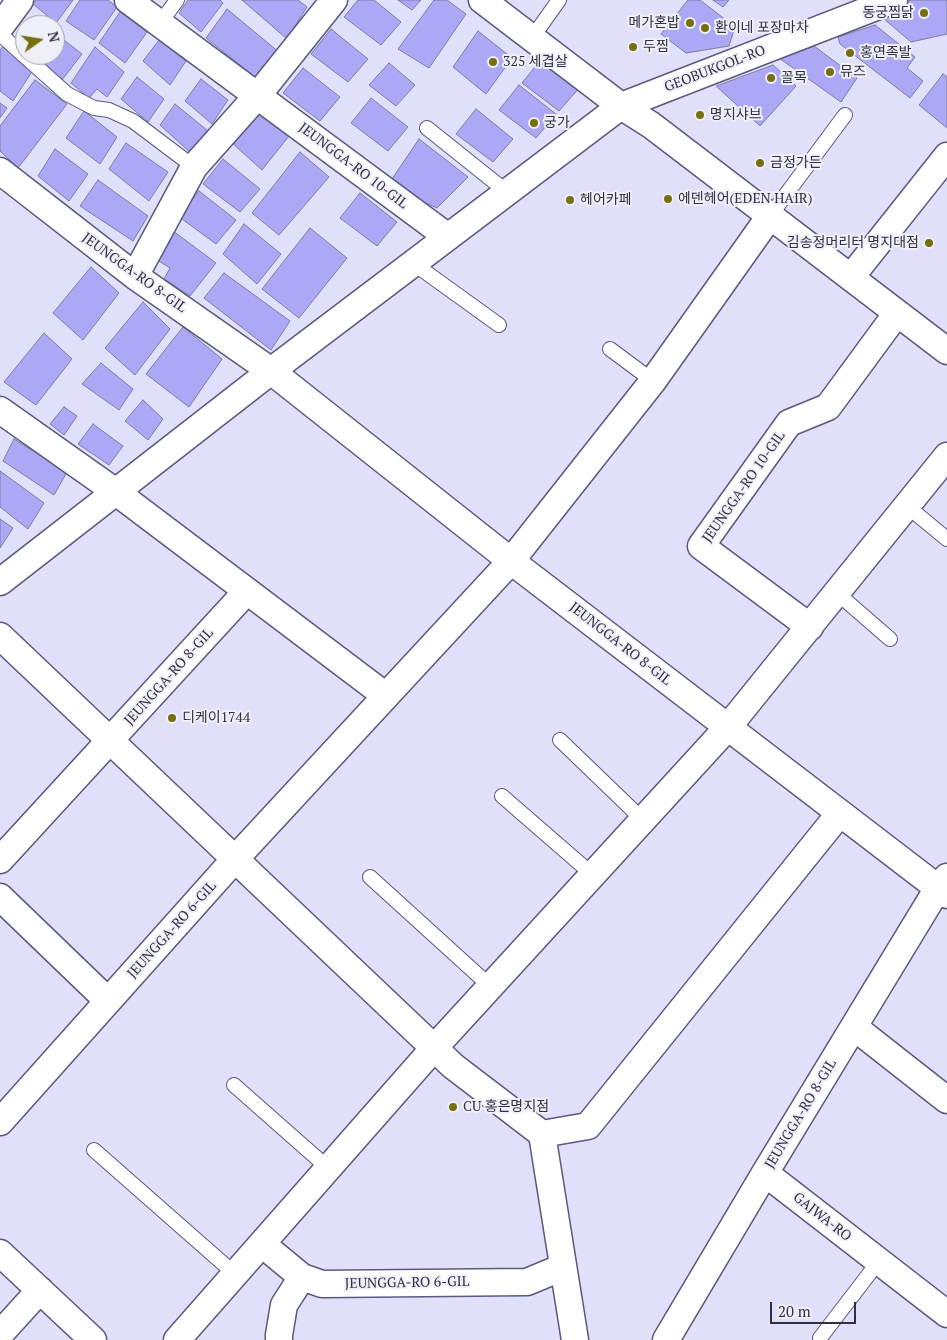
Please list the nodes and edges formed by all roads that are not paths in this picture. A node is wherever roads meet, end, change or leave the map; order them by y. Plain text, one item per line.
1 (20, 0) edge
2 (128, 0) edge
3 (177, 0) edge
4 (334, 0) edge
5 (482, 0) edge
6 (559, 0) edge
7 (894, 0) edge
8 (160, 23) junction
9 (0, 27) edge
10 (0, 34) edge
11 (532, 38) junction
12 (258, 95) junction
13 (620, 106) junction
14 (845, 115) dead end
15 (427, 128) dead end
16 (947, 156) edge
17 (194, 166) junction
18 (0, 171) edge
19 (507, 192) junction
20 (770, 216) junction
21 (448, 237) junction
22 (413, 263) junction
23 (135, 276) junction
24 (851, 278) junction
25 (897, 313) junction
26 (498, 325) dead end
27 (610, 349) dead end
28 (947, 351) edge
29 (271, 371) junction
30 (653, 381) junction
31 (0, 410) edge
32 (947, 456) edge
33 (116, 492) junction
34 (907, 506) junction
35 (947, 540) edge
36 (511, 560) junction
37 (0, 582) edge
38 (247, 591) junction
39 (837, 593) junction
40 (810, 627) junction
41 (0, 636) edge
42 (890, 639) dead end
43 (386, 696) junction
44 (728, 727) junction
45 (560, 740) dead end
46 (111, 741) junction
47 (502, 796) dead end
48 (840, 813) junction
49 (643, 820) junction
50 (235, 859) junction
51 (0, 860) edge
52 (593, 875) junction
53 (370, 877) dead end
54 (944, 887) edge
55 (0, 897) edge
56 (490, 986) junction
57 (108, 1001) junction
58 (854, 1027) junction
59 (434, 1048) junction
60 (234, 1085) dead end
61 (947, 1100) edge
62 (0, 1122) edge
63 (542, 1134) junction
64 (94, 1150) dead end
65 (328, 1168) junction
66 (765, 1173) junction
67 (262, 1244) junction
68 (0, 1253) edge
69 (879, 1261) junction
70 (563, 1267) junction
71 (235, 1274) junction
72 (302, 1277) junction
73 (40, 1290) junction
74 (947, 1314) edge
75 (0, 1334) edge
76 (820, 1338) dead end
77 (93, 1340) edge
78 (177, 1340) edge
79 (280, 1340) edge
80 (575, 1340) edge
81 (666, 1340) edge

1 - 9 street
2 - 8 street, JEUNGGA-RO 10-GIL
3 - 8 lane
4 - 12 street
5 - 11 street
6 - 11 lane
7 - 13 street, GEOBUKGOL-RO
8 - 12 street, JEUNGGA-RO 10-GIL
10 - 17 lane
11 - 13 street
12 - 17 street
12 - 21 street, JEUNGGA-RO 10-GIL
13 - 19 street
13 - 20 street
14 - 20 lane
15 - 19 lane
16 - 24 street
17 - 23 street
18 - 23 street, JEUNGGA-RO 8-GIL
19 - 21 street
20 - 24 street
20 - 30 street
21 - 22 street
22 - 26 lane
22 - 29 street
23 - 29 street, JEUNGGA-RO 8-GIL
24 - 25 street
25 - 28 street
25 - 40 street, JEUNGGA-RO 10-GIL
27 - 30 lane
29 - 33 street
29 - 36 street, JEUNGGA-RO 8-GIL
30 - 36 street
31 - 33 street
32 - 34 street
33 - 37 street
33 - 38 street
34 - 35 lane
34 - 39 street
36 - 43 street
36 - 44 street, JEUNGGA-RO 8-GIL
38 - 43 street
38 - 46 street, JEUNGGA-RO 8-GIL
39 - 40 street
39 - 42 lane
40 - 44 street
41 - 46 street
43 - 50 street
44 - 48 street, JEUNGGA-RO 8-GIL
44 - 49 street
45 - 49 lane
46 - 50 street
46 - 51 street
47 - 52 lane
48 - 54 street, JEUNGGA-RO 8-GIL
48 - 63 street
49 - 52 street
50 - 57 street, JEUNGGA-RO 6-GIL
50 - 59 street
52 - 56 street
53 - 56 lane
54 - 58 street, JEUNGGA-RO 8-GIL
55 - 57 street
56 - 59 street
57 - 62 street, JEUNGGA-RO 6-GIL
58 - 61 street
58 - 66 street, JEUNGGA-RO 8-GIL
59 - 63 street
59 - 65 street
60 - 65 lane
63 - 70 street
64 - 71 lane
65 - 67 street
66 - 69 street, GAJWA-RO
66 - 81 street, JEUNGGA-RO 8-GIL
67 - 71 street
67 - 72 street, JEUNGGA-RO 6-GIL
68 - 73 street
69 - 74 street, GAJWA-RO
69 - 76 lane
70 - 72 street, JEUNGGA-RO 6-GIL
70 - 80 street
71 - 78 street
72 - 79 street
73 - 75 street
73 - 77 street

